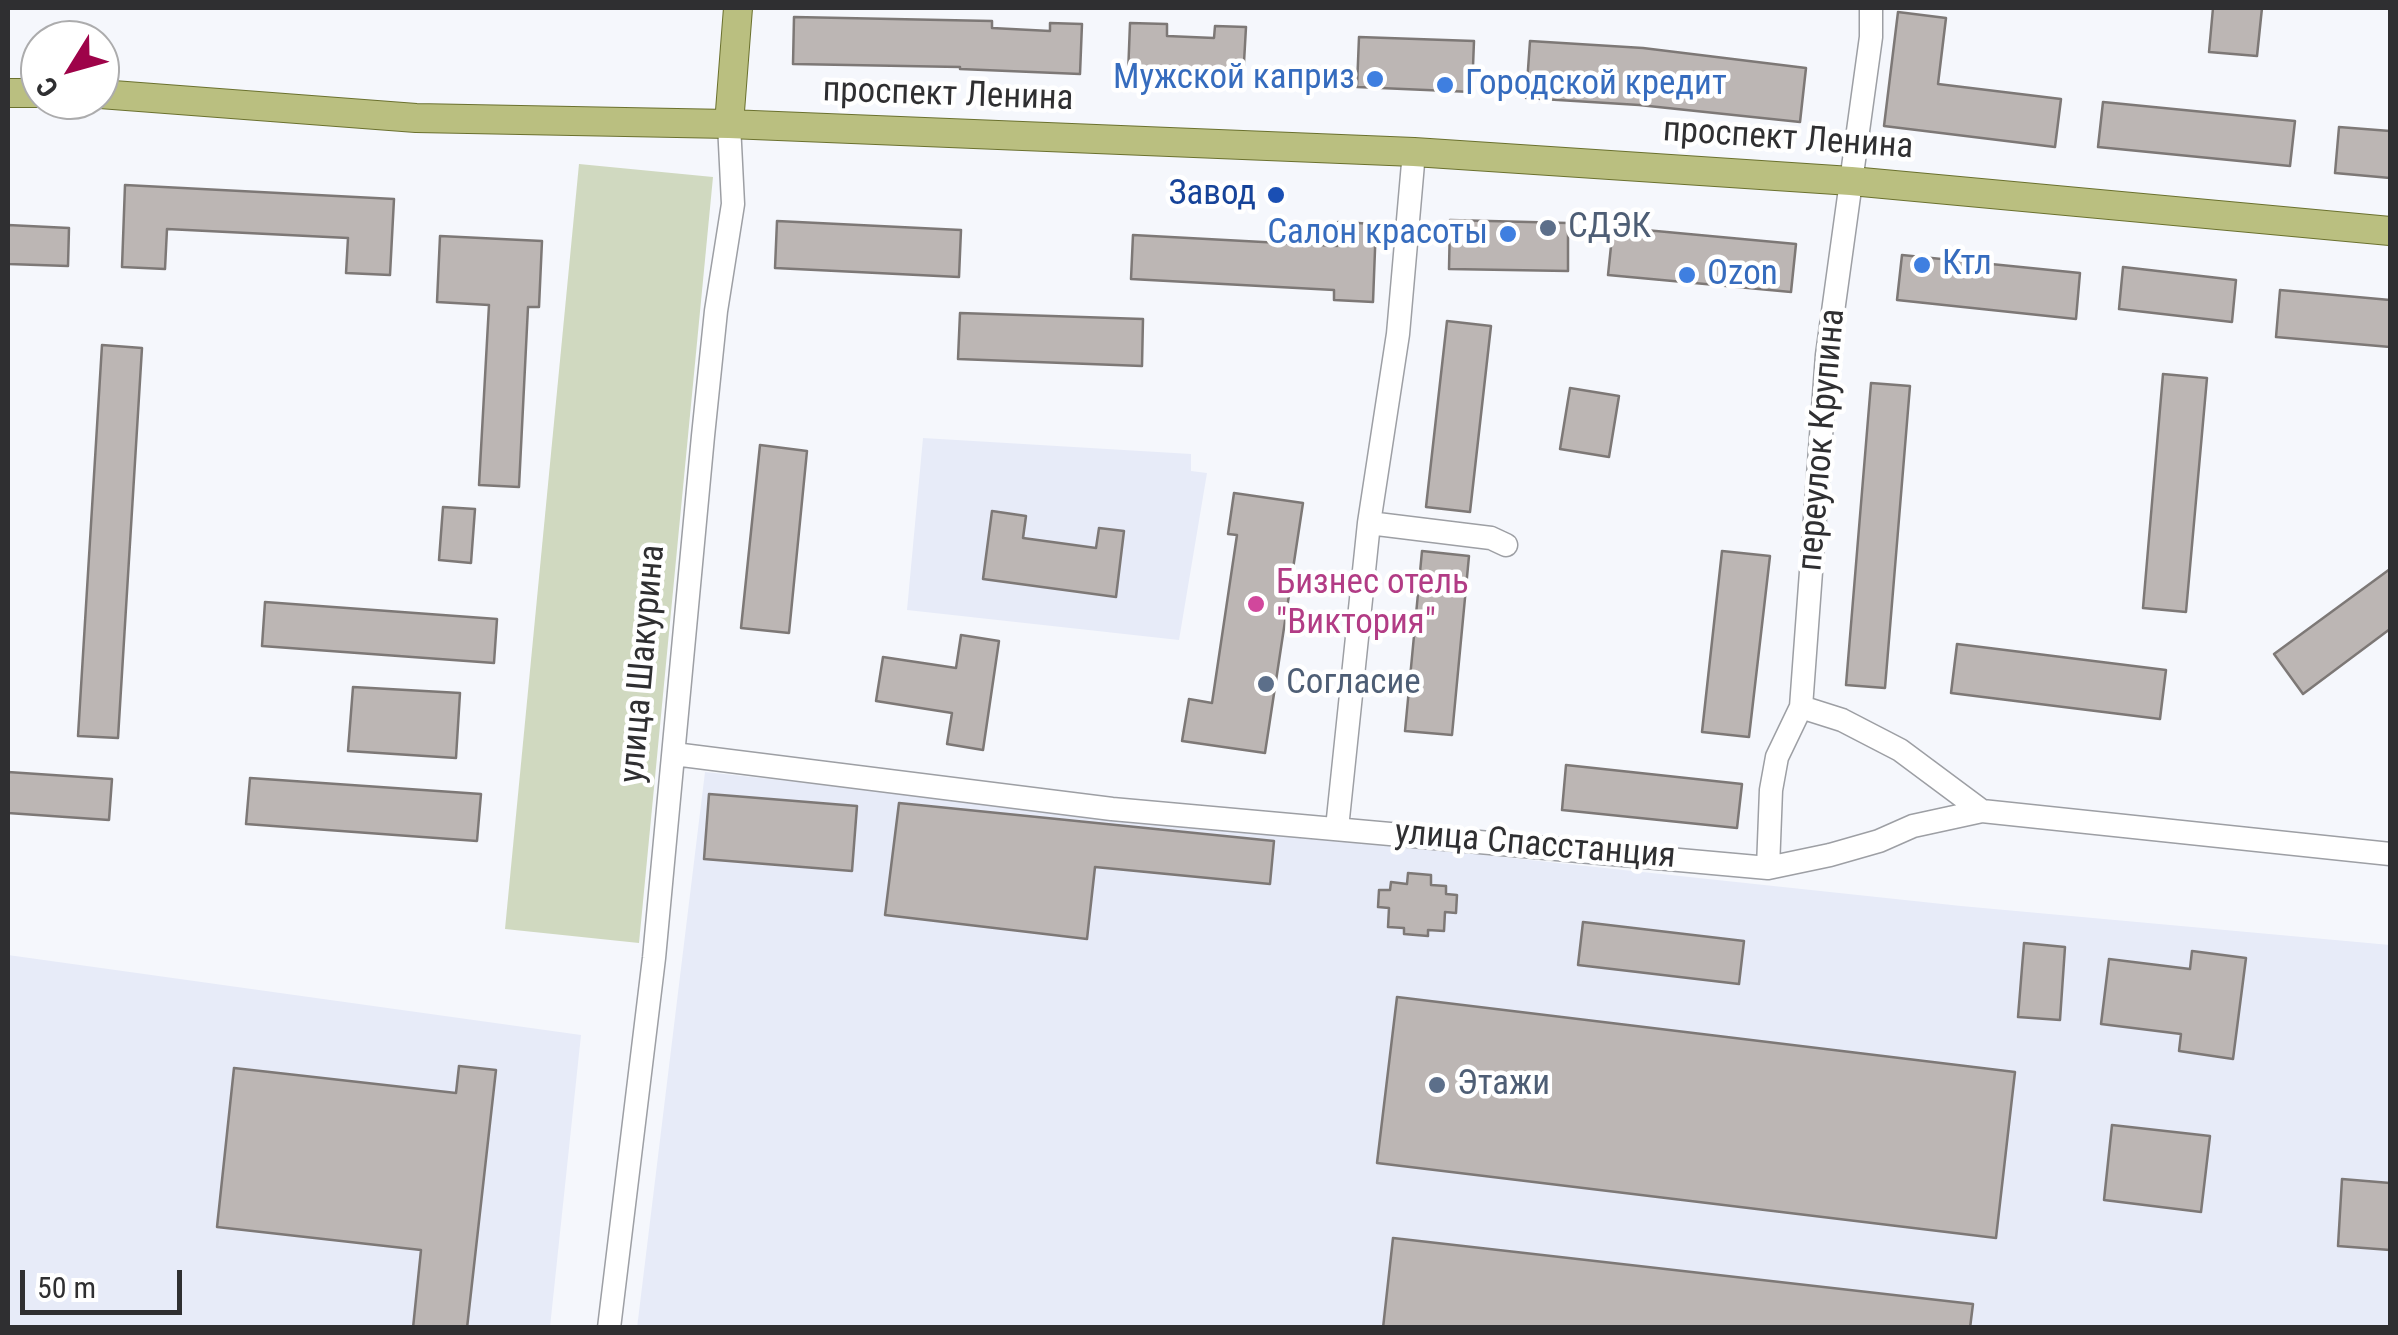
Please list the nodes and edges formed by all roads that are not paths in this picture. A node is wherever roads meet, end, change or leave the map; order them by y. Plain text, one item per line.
1 (738, 8) edge
2 (1871, 8) edge
3 (120, 96) edge
4 (730, 124) junction
5 (1414, 152) junction
6 (1851, 181) junction
7 (2390, 231) edge
8 (1369, 523) junction
9 (1506, 545) dead end
10 (1801, 707) junction
11 (674, 754) junction
12 (1982, 811) junction
13 (1337, 828) junction
14 (2390, 854) edge
15 (1768, 868) junction
16 (609, 1328) edge

1 - 4 main road, улица Шакурина
2 - 6 street, переулок Крупина
3 - 4 main road, проспект Ленина
4 - 5 main road, проспект Ленина
4 - 11 street, улица Шакурина
5 - 6 main road, проспект Ленина
5 - 8 street
6 - 7 main road, проспект Ленина
6 - 10 street, переулок Крупина
8 - 9 street
8 - 13 street
10 - 12 street
10 - 15 street, переулок Крупина
11 - 13 street, улица Спасстанция
11 - 16 street, улица Шакурина
12 - 14 street, улица Спасстанция
12 - 15 street, улица Спасстанция
13 - 15 street, улица Спасстанция

